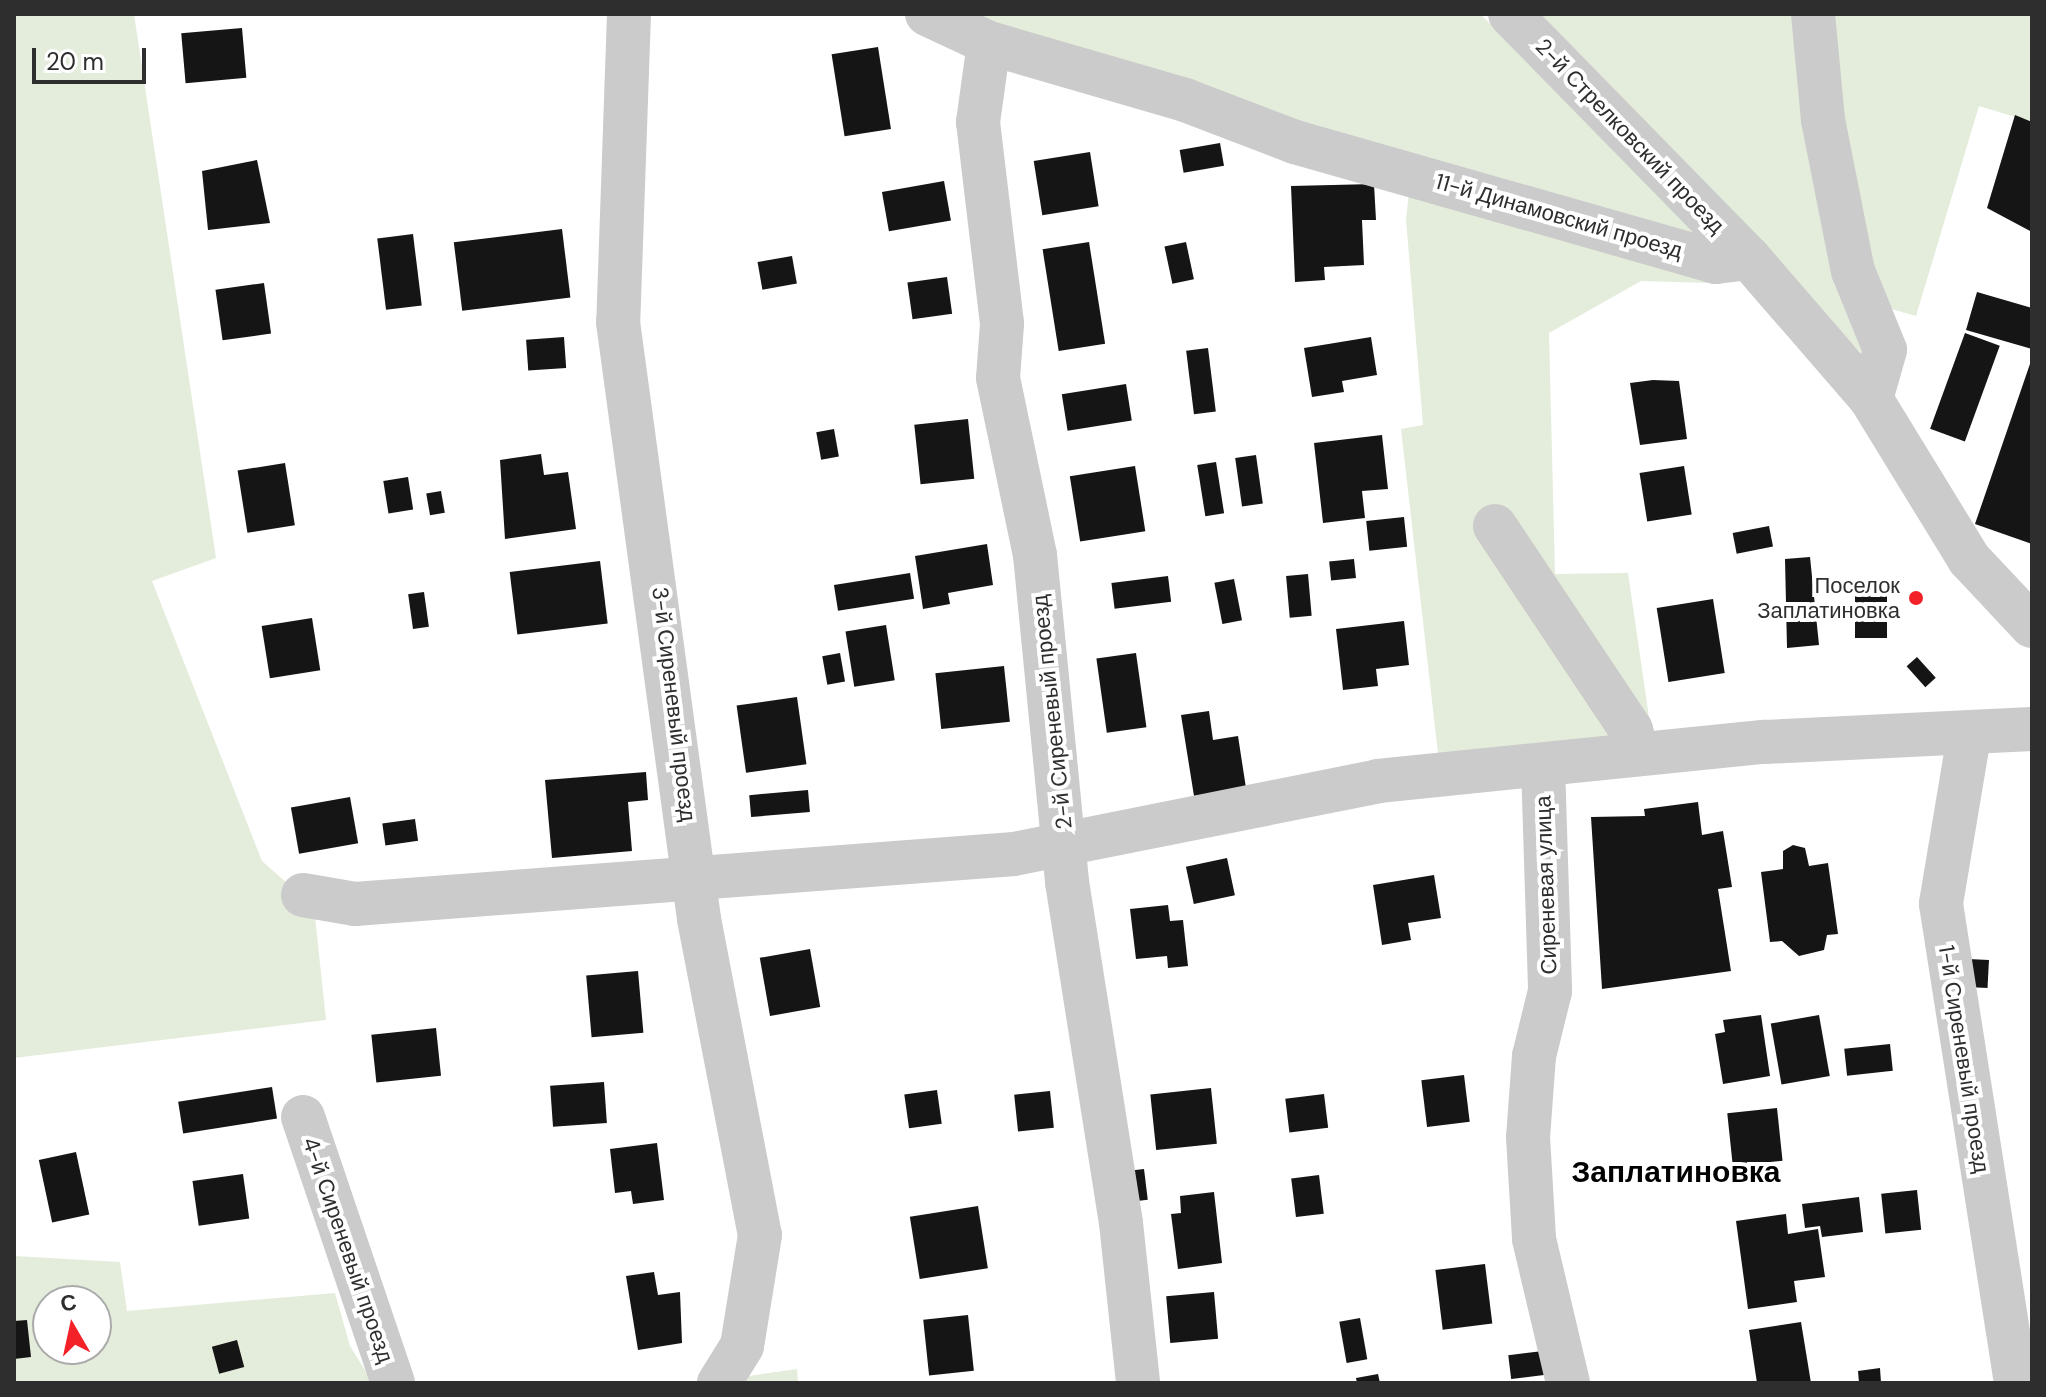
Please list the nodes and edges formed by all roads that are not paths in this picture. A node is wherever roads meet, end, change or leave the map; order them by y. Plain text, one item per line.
1 (629, 14) edge
2 (927, 14) edge
3 (1510, 14) edge
4 (1813, 14) edge
5 (989, 43) junction
6 (1749, 258) junction
7 (1871, 399) junction
8 (1495, 526) dead end
9 (2032, 626) edge
10 (2032, 729) edge
11 (1969, 736) junction
12 (1638, 754) junction
13 (1543, 765) junction
14 (1066, 843) junction
15 (695, 880) junction
16 (303, 895) dead end
17 (303, 1117) dead end
18 (393, 1383) edge
19 (719, 1383) edge
20 (1138, 1383) edge
21 (1568, 1383) edge
22 (2016, 1383) edge

1 - 15 street, 3-й Сиреневый проезд
2 - 5 street, 11-й Динамовский проезд
3 - 6 street, 2-й Стрелковский проезд
4 - 7 street
5 - 6 street, 11-й Динамовский проезд
5 - 14 street, 2-й Сиреневый проезд
6 - 7 street
7 - 9 street
8 - 12 street
10 - 11 street
11 - 12 street
11 - 22 street, 1-й Сиреневый проезд
12 - 13 street
13 - 14 street
13 - 21 street, Сиреневая улица
14 - 15 street
14 - 20 street, 2-й Сиреневый проезд
15 - 16 street
15 - 19 street, 3-й Сиреневый проезд
17 - 18 street, 4-й Сиреневый проезд

